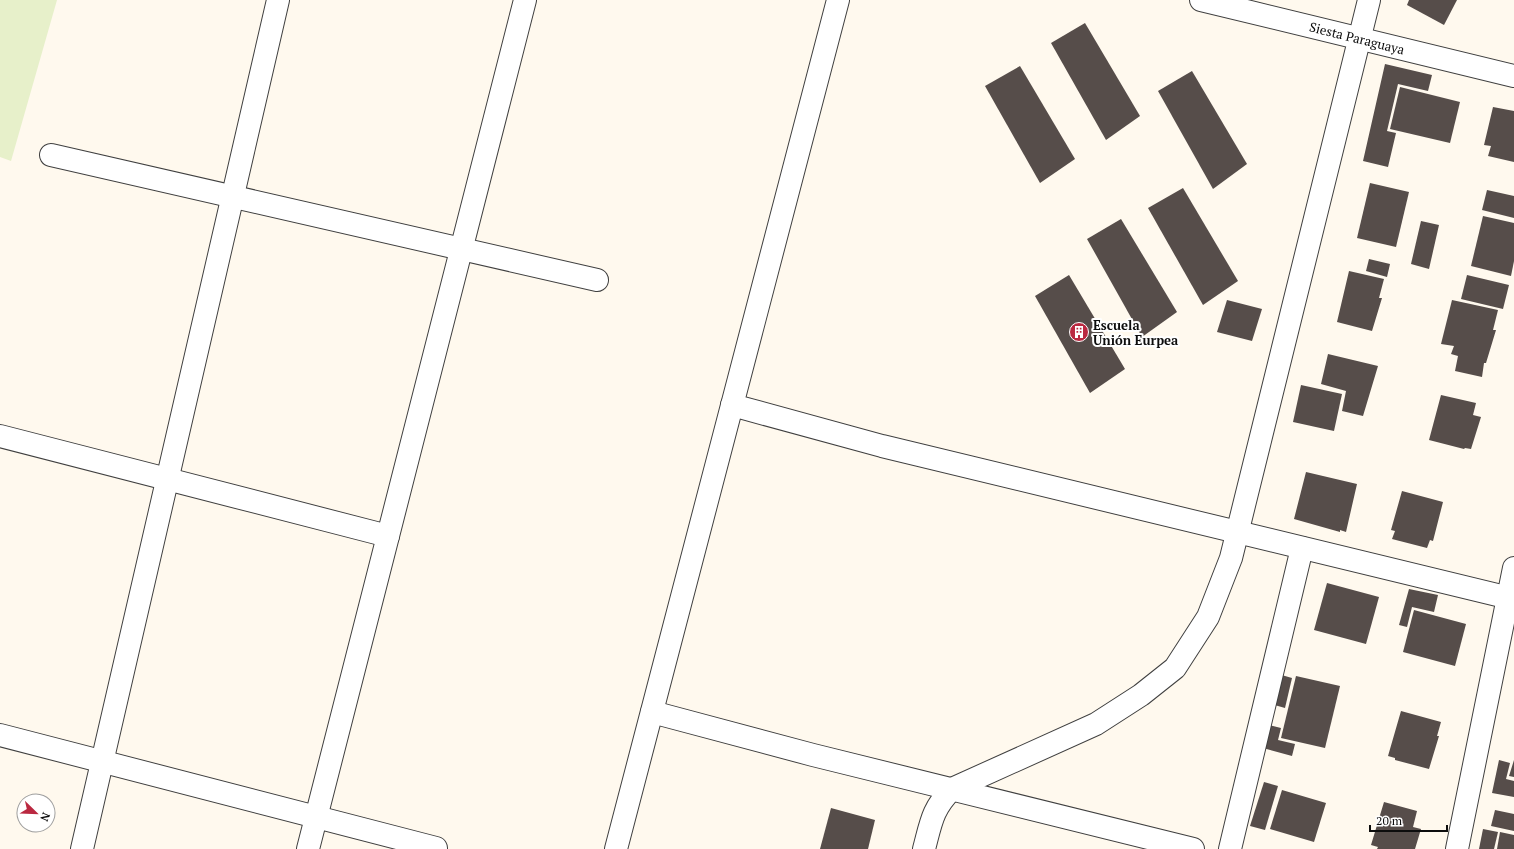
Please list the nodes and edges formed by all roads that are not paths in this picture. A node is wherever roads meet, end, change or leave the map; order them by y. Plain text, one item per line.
1 (278, 0) edge
2 (525, 0) edge
3 (838, 0) edge
4 (1201, 0) edge
5 (1369, 0) edge
6 (1359, 38) junction
7 (1514, 76) edge
8 (51, 155) dead end
9 (233, 197) junction
10 (461, 249) junction
11 (597, 280) dead end
12 (732, 405) junction
13 (0, 436) edge
14 (167, 480) junction
15 (1237, 532) junction
16 (388, 536) junction
17 (1302, 548) junction
18 (1514, 568) edge
19 (1511, 599) edge
20 (652, 712) junction
21 (0, 735) edge
22 (103, 761) junction
23 (952, 789) junction
24 (316, 816) junction
25 (436, 848) dead end
26 (82, 849) edge
27 (308, 849) edge
28 (616, 849) edge
29 (924, 849) edge
30 (1194, 849) edge
31 (1230, 849) edge
32 (1457, 849) edge

1 - 9 street
2 - 10 street
3 - 12 street
4 - 6 street, Siesta Paraguaya
5 - 6 street
6 - 7 street, Siesta Paraguaya
6 - 15 street
8 - 9 street
9 - 10 street
9 - 14 street
10 - 11 street
10 - 16 street
12 - 15 street
12 - 20 street
13 - 14 street
14 - 16 street
14 - 22 street
15 - 17 street
15 - 23 street
16 - 24 street
17 - 19 street
17 - 31 street
18 - 19 street
19 - 32 street
20 - 23 street
20 - 28 street
21 - 22 street
22 - 24 street
22 - 26 street
23 - 29 street
23 - 30 street
24 - 25 street
24 - 27 street

